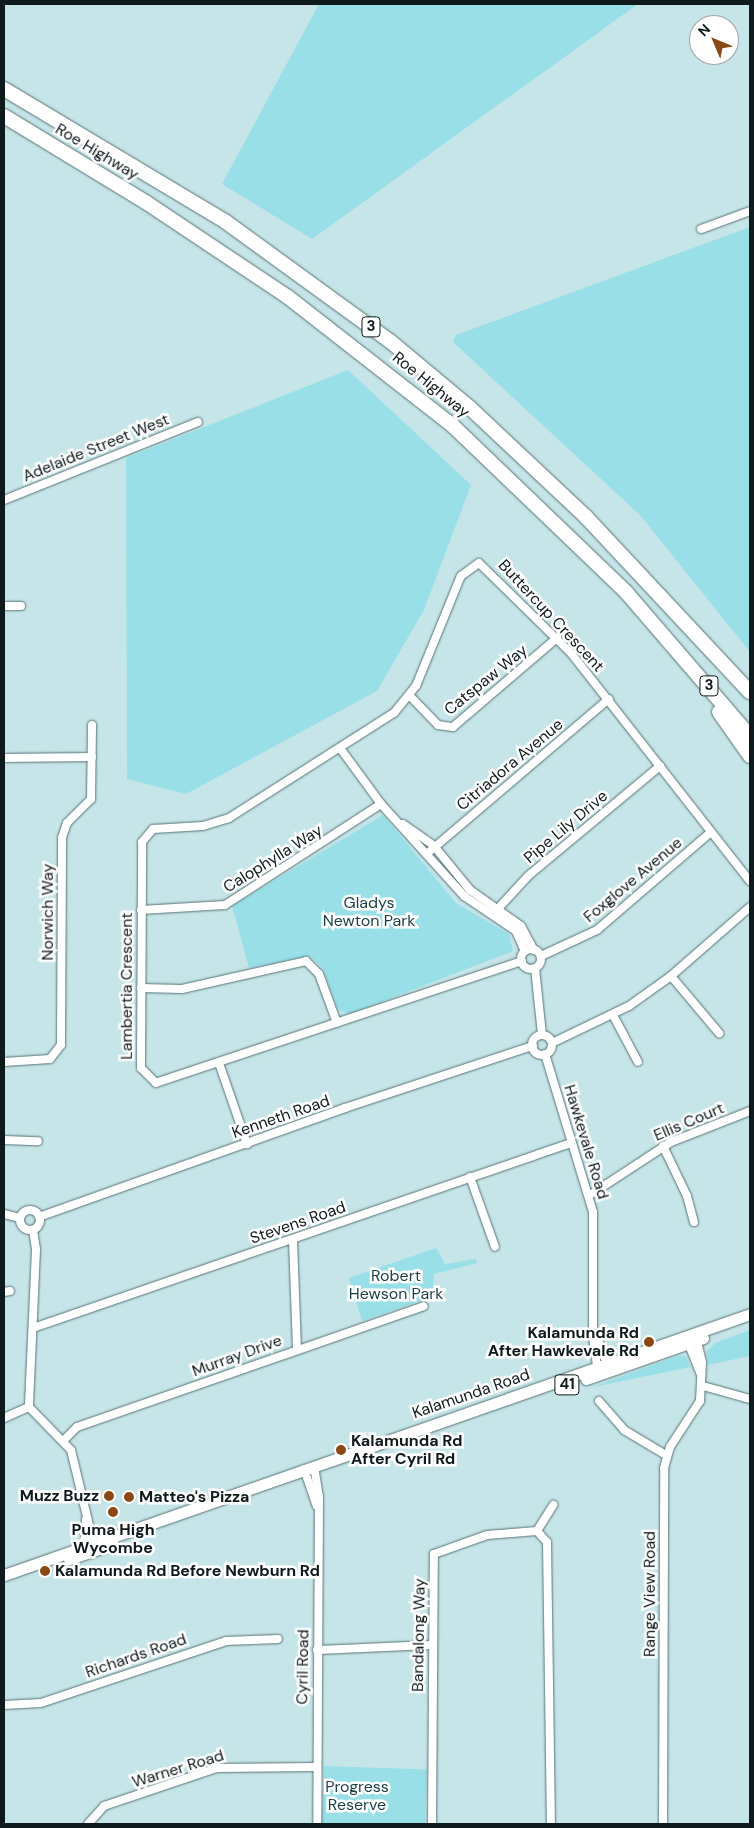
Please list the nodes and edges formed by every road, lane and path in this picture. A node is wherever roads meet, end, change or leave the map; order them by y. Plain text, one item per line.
1 (4, 89) edge
2 (4, 116) edge
3 (750, 211) edge
4 (701, 229) dead end
5 (198, 422) dead end
6 (4, 500) edge
7 (539, 505) junction
8 (4, 606) edge
9 (21, 606) dead end
10 (557, 638) junction
11 (750, 692) edge
12 (410, 696) junction
13 (609, 699) junction
14 (92, 725) dead end
15 (750, 736) edge
16 (340, 748) junction
17 (92, 756) junction
18 (750, 756) edge
19 (4, 758) edge
20 (660, 766) junction
21 (381, 804) junction
22 (401, 824) junction
23 (711, 832) junction
24 (434, 846) junction
25 (429, 852) junction
26 (750, 881) edge
27 (750, 907) edge
28 (141, 910) junction
29 (496, 910) junction
30 (534, 950) junction
31 (525, 951) junction
32 (541, 956) junction
33 (522, 961) junction
34 (535, 968) junction
35 (672, 976) junction
36 (141, 988) junction
37 (613, 1015) junction
38 (336, 1023) junction
39 (719, 1033) dead end
40 (542, 1035) junction
41 (552, 1043) junction
42 (533, 1046) junction
43 (545, 1054) junction
44 (4, 1062) edge
45 (638, 1062) dead end
46 (219, 1063) junction
47 (750, 1111) edge
48 (4, 1140) edge
49 (38, 1141) dead end
50 (571, 1143) junction
51 (247, 1144) junction
52 (663, 1146) junction
53 (470, 1177) junction
54 (590, 1195) junction
55 (4, 1214) edge
56 (39, 1217) junction
57 (20, 1218) junction
58 (694, 1222) dead end
59 (32, 1230) junction
60 (293, 1240) junction
61 (495, 1247) dead end
62 (424, 1306) dead end
63 (750, 1314) edge
64 (750, 1322) edge
65 (33, 1328) junction
66 (691, 1339) junction
67 (297, 1349) junction
68 (603, 1369) junction
69 (703, 1386) junction
70 (750, 1399) edge
71 (599, 1401) dead end
72 (29, 1407) junction
73 (4, 1418) edge
74 (64, 1440) junction
75 (666, 1455) junction
76 (310, 1471) junction
77 (553, 1505) dead end
78 (537, 1531) junction
79 (90, 1548) junction
80 (4, 1575) edge
81 (4, 1582) edge
82 (278, 1639) dead end
83 (432, 1645) junction
84 (317, 1650) junction
85 (4, 1705) edge
86 (316, 1767) junction
87 (88, 1824) edge
88 (317, 1824) edge
89 (432, 1824) edge
90 (551, 1824) edge
91 (663, 1824) edge

1 - 11 highway, Roe Highway / 3
2 - 7 highway, Roe Highway / 3
3 - 4 street
5 - 6 street, Adelaide Street West
7 - 15 highway, Roe Highway / 3
7 - 18 highway
8 - 9 street
10 - 12 street, Catspaw Way
10 - 12 street, Buttercup Crescent
10 - 13 street, Buttercup Crescent
12 - 16 street, Buttercup Crescent
13 - 20 street, Buttercup Crescent
13 - 24 street, Citriadora Avenue
14 - 17 street, Norwich Way
16 - 21 street
16 - 28 street, Lambertia Crescent
17 - 19 street
17 - 44 street, Norwich Way
20 - 23 street, Buttercup Crescent
20 - 29 street, Pipe Lily Drive
21 - 22 street
21 - 28 street, Calophylla Way
22 - 24 street
22 - 25 street
23 - 26 street, Buttercup Crescent
23 - 32 street, Foxglove Avenue
24 - 25 street, Citriadora Avenue
24 - 29 street
25 - 29 street
27 - 35 street
28 - 36 street, Lambertia Crescent
29 - 30 street
29 - 31 street
30 - 31 street
30 - 32 street
31 - 33 street
32 - 34 street
33 - 34 street
33 - 38 street, Lambertia Crescent
34 - 40 street
35 - 37 street
35 - 39 street
36 - 38 street
36 - 46 street, Lambertia Crescent
37 - 41 street
37 - 45 street
38 - 46 street, Lambertia Crescent
40 - 41 street
40 - 42 street
41 - 43 street
42 - 43 street
42 - 51 street, Kenneth Road
43 - 50 street, Hawkevale Road
46 - 51 street
47 - 52 street, Ellis Court
48 - 49 street
50 - 53 street, Stevens Road
50 - 54 street, Hawkevale Road
51 - 56 street, Kenneth Road
52 - 54 street, Ellis Court
52 - 58 street
53 - 60 street, Stevens Road
53 - 61 street
54 - 68 street, Hawkevale Road
55 - 57 street
56 - 57 street, Kenneth Road
56 - 59 street
57 - 59 street
59 - 65 street
60 - 65 street, Stevens Road
60 - 67 street
62 - 67 street, Murray Drive
63 - 66 main road, Kalamunda Road / 41
64 - 66 main road, Kalamunda Road / 41
65 - 72 street
66 - 68 main road, Kalamunda Road / 41
66 - 69 street
67 - 74 street, Murray Drive
68 - 76 main road, Kalamunda Road / 41
69 - 70 street
69 - 75 street
71 - 75 street
72 - 73 street
72 - 74 street
74 - 79 street
75 - 91 street, Range View Road
76 - 79 main road, Kalamunda Road / 41
76 - 84 street, Cyril Road
77 - 78 street
78 - 83 street, Bandalong Way
78 - 90 street
79 - 80 main road, Kalamunda Road / 41
79 - 81 main road, Kalamunda Road / 41
82 - 85 street, Richards Road
83 - 84 street
83 - 89 street, Bandalong Way
84 - 86 street, Cyril Road
86 - 87 street, Warner Road
86 - 88 street, Cyril Road

